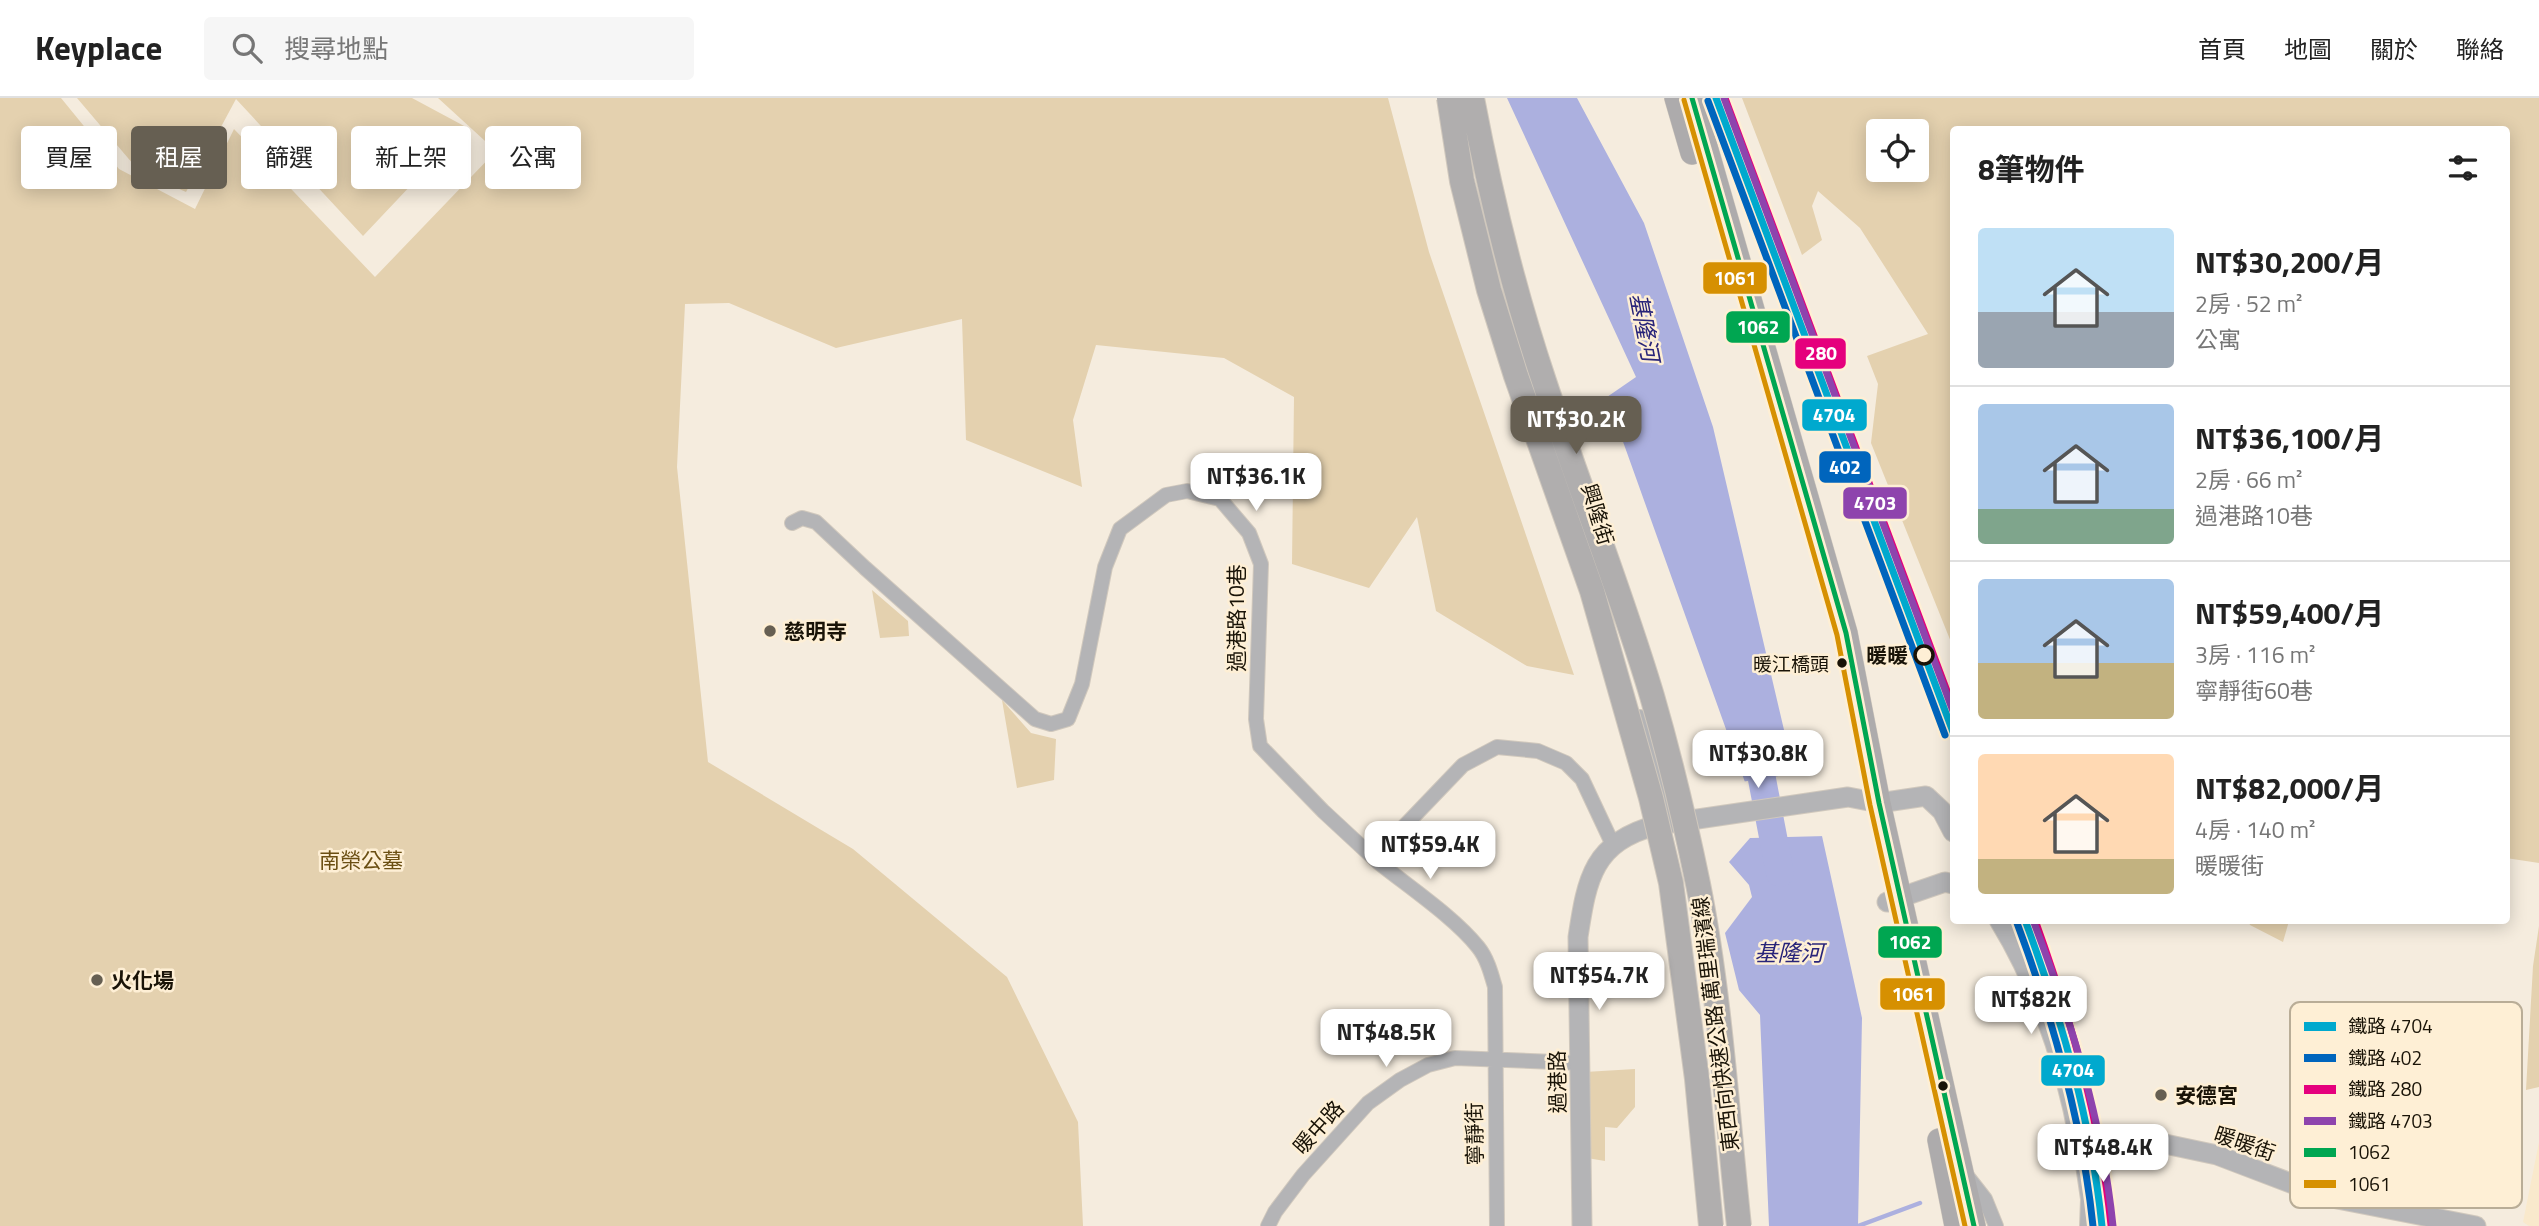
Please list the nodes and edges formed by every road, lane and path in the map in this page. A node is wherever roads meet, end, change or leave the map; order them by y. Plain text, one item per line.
1 (1447, 98) edge
2 (1472, 98) edge
3 (1676, 98) edge
4 (1692, 98) edge
5 (792, 523) dead end
6 (1864, 800) junction
7 (1675, 822) junction
8 (1950, 826) edge
9 (1613, 845) junction
10 (1378, 862) junction
11 (1950, 883) edge
12 (1894, 900) junction
13 (2001, 924) edge
14 (1494, 1060) junction
15 (1580, 1063) junction
16 (2080, 1145) junction
17 (1961, 1169) junction
18 (2290, 1183) edge
19 (2384, 1208) edge
20 (1964, 1223) edge
21 (1268, 1226) edge
22 (1497, 1226) edge
23 (1582, 1226) edge
24 (1711, 1226) edge
25 (1739, 1226) edge
26 (1996, 1226) edge
27 (2087, 1226) edge
28 (2476, 1226) edge

1 - 7 street, 興隆街
1 - 24 highway, 東西向快速公路 萬里瑞濱線, bridge
2 - 25 highway, 東西向快速公路 萬里瑞濱線, bridge
3 - 6 main road
4 - 6 main road
5 - 10 street, 過港路10巷
6 - 7 street, 過港路
6 - 8 street
6 - 12 main road
7 - 9 street, 過港路
9 - 10 street
9 - 15 street, 過港路
10 - 14 street, 寧靜街
11 - 12 street
12 - 17 main road
12 - 20 main road
13 - 16 street
14 - 15 street, 暖中路
14 - 21 street, 暖中路
14 - 22 street, 寧靜街
15 - 23 street, 過港路
16 - 18 street, 暖暖街
16 - 27 street
17 - 20 main road
17 - 26 street
19 - 28 street, 暖暖街

